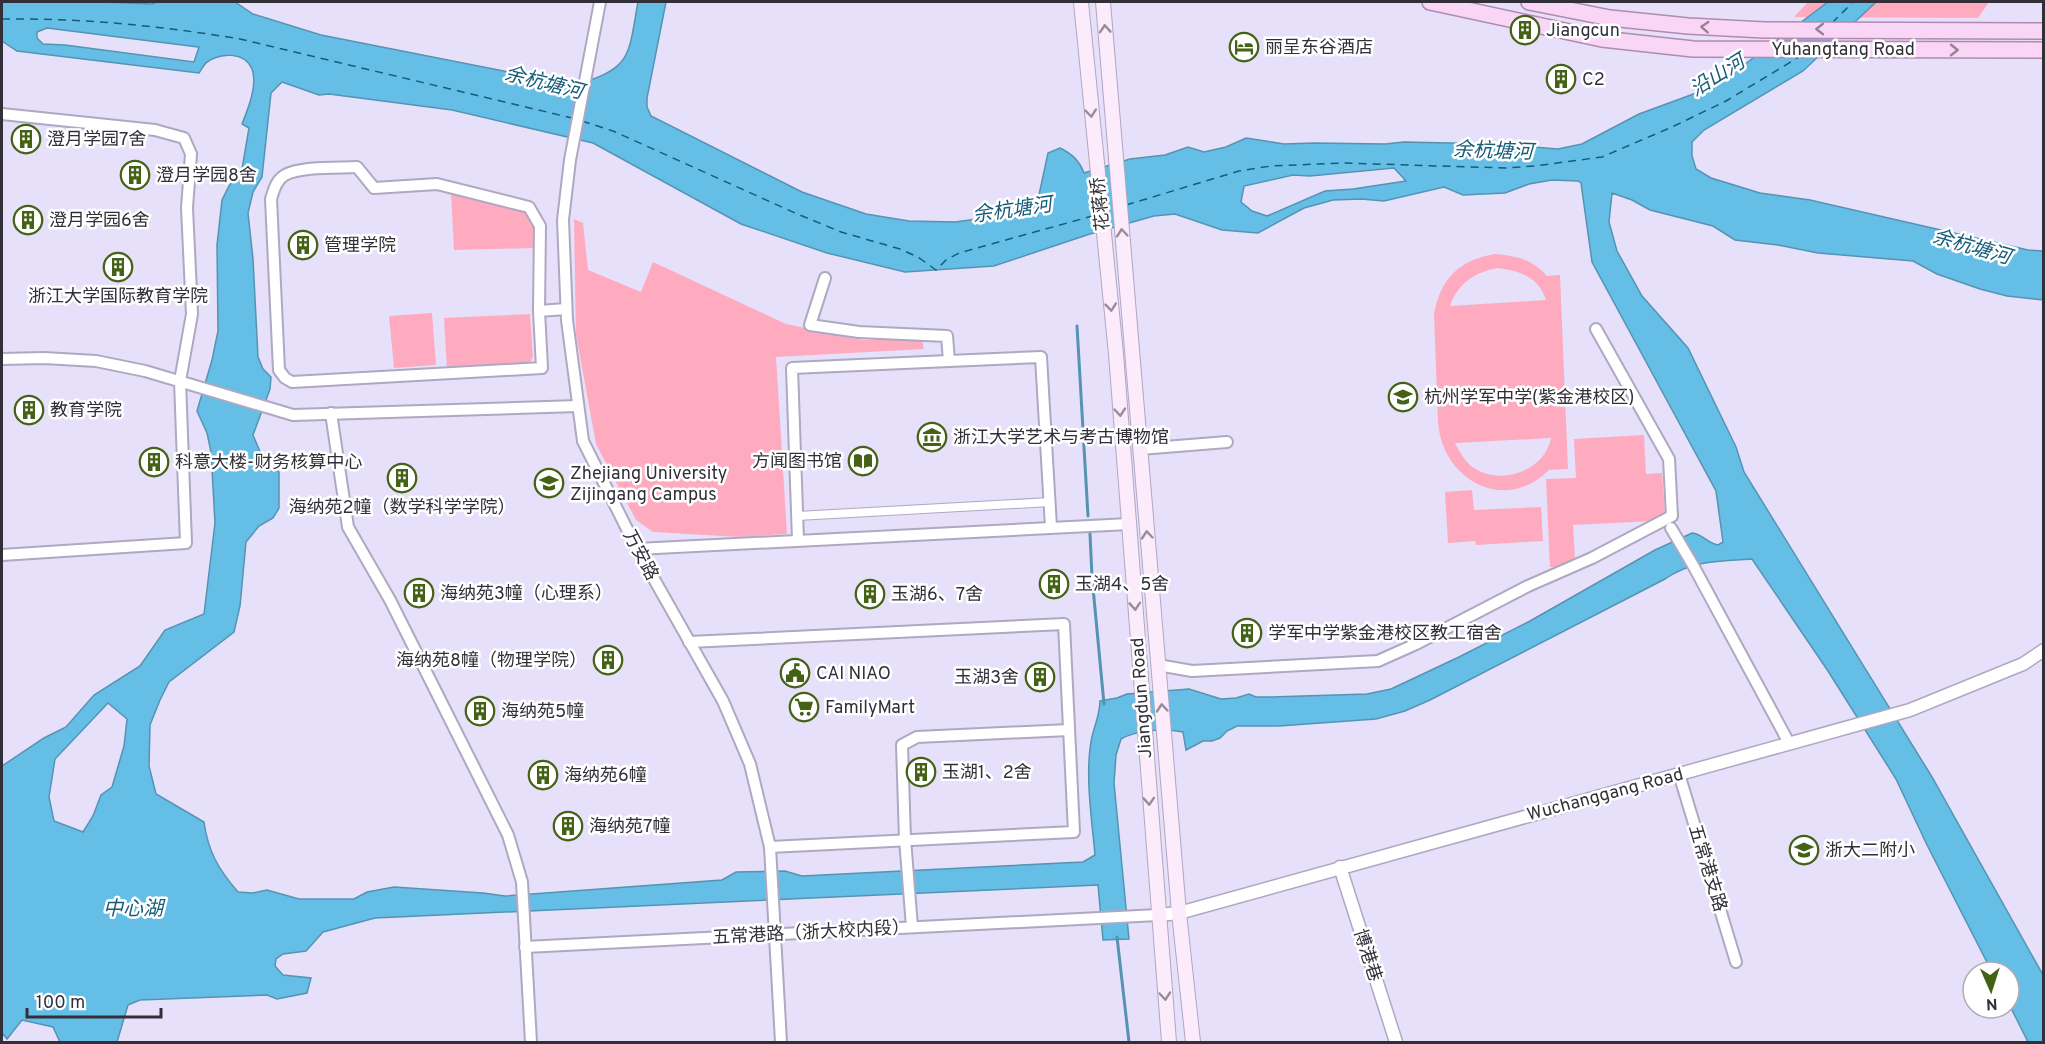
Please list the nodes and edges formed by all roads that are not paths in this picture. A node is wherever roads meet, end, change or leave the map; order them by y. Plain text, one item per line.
1 (600, 2) edge
2 (1081, 2) edge
3 (1103, 2) edge
4 (1430, 2) edge
5 (1529, 2) edge
6 (2043, 31) edge
7 (2043, 50) edge
8 (2, 114) edge
9 (825, 278) dead end
10 (566, 309) junction
11 (538, 311) junction
12 (1596, 329) dead end
13 (1116, 354) joint
14 (1132, 354) joint
15 (2, 359) edge
16 (949, 361) junction
17 (180, 381) junction
18 (578, 406) junction
19 (331, 413) junction
20 (1227, 442) dead end
21 (1140, 449) junction
22 (1050, 502) junction
23 (797, 516) junction
24 (1129, 524) junction
25 (1051, 527) junction
26 (1674, 533) dead end
27 (798, 540) junction
28 (637, 549) junction
29 (2, 555) edge
30 (689, 642) junction
31 (2043, 650) edge
32 (1159, 671) junction
33 (1069, 730) junction
34 (1789, 743) junction
35 (1679, 774) junction
36 (905, 839) junction
37 (770, 847) junction
38 (1340, 867) junction
39 (1179, 913) junction
40 (1158, 915) junction
41 (912, 927) junction
42 (776, 933) junction
43 (525, 947) junction
44 (1736, 962) dead end
45 (531, 1042) edge
46 (781, 1042) edge
47 (1169, 1042) edge
48 (1192, 1042) edge
49 (1396, 1042) edge

1 - 10 street, 万安路
2 -> 13 main road, 花蒋桥
14 -> 3 main road, 花蒋桥
4 -> 7 main road, Yuhangtang Road
6 -> 5 main road, Yuhangtang Road
8 - 17 street
9 - 16 street
10 - 11 street
10 - 18 street, 万安路
11 - 11 street
12 - 32 street
13 -> 24 main road, Jiangdun Road
14 - 21 main road, Jiangdun Road
15 - 17 street
16 - 22 street
16 - 23 street
17 - 19 street
17 - 29 street
18 - 19 street
18 - 28 street, 万安路
19 - 43 street
20 - 21 street
32 -> 21 main road, Jiangdun Road
22 - 23 street
22 - 25 street
23 - 27 street
24 - 25 street
24 -> 40 main road, Jiangdun Road
25 - 27 street
26 - 34 street
27 - 28 street
28 - 30 street, 万安路
30 - 33 street
30 - 37 street, 万安路
31 - 34 street, Wuchanggang Road
39 -> 32 main road, Jiangdun Road
33 - 36 street
33 - 36 street
34 - 35 street, Wuchanggang Road
35 - 38 street, Wuchanggang Road
35 - 44 street, 五常港支路
36 - 37 street
36 - 41 street
37 - 42 street, 万安路
38 - 39 street, Wuchanggang Road
38 - 49 street, 博港巷
39 - 40 street, Wuchanggang Road
39 - 48 main road, Jiangdun Road
40 - 41 street, 五常港路（浙大校内段）
40 -> 47 main road, Jiangdun Road
41 - 42 street, 五常港路（浙大校内段）
42 - 43 street, 五常港路（浙大校内段）
42 - 46 street, 万安路
43 - 45 street

